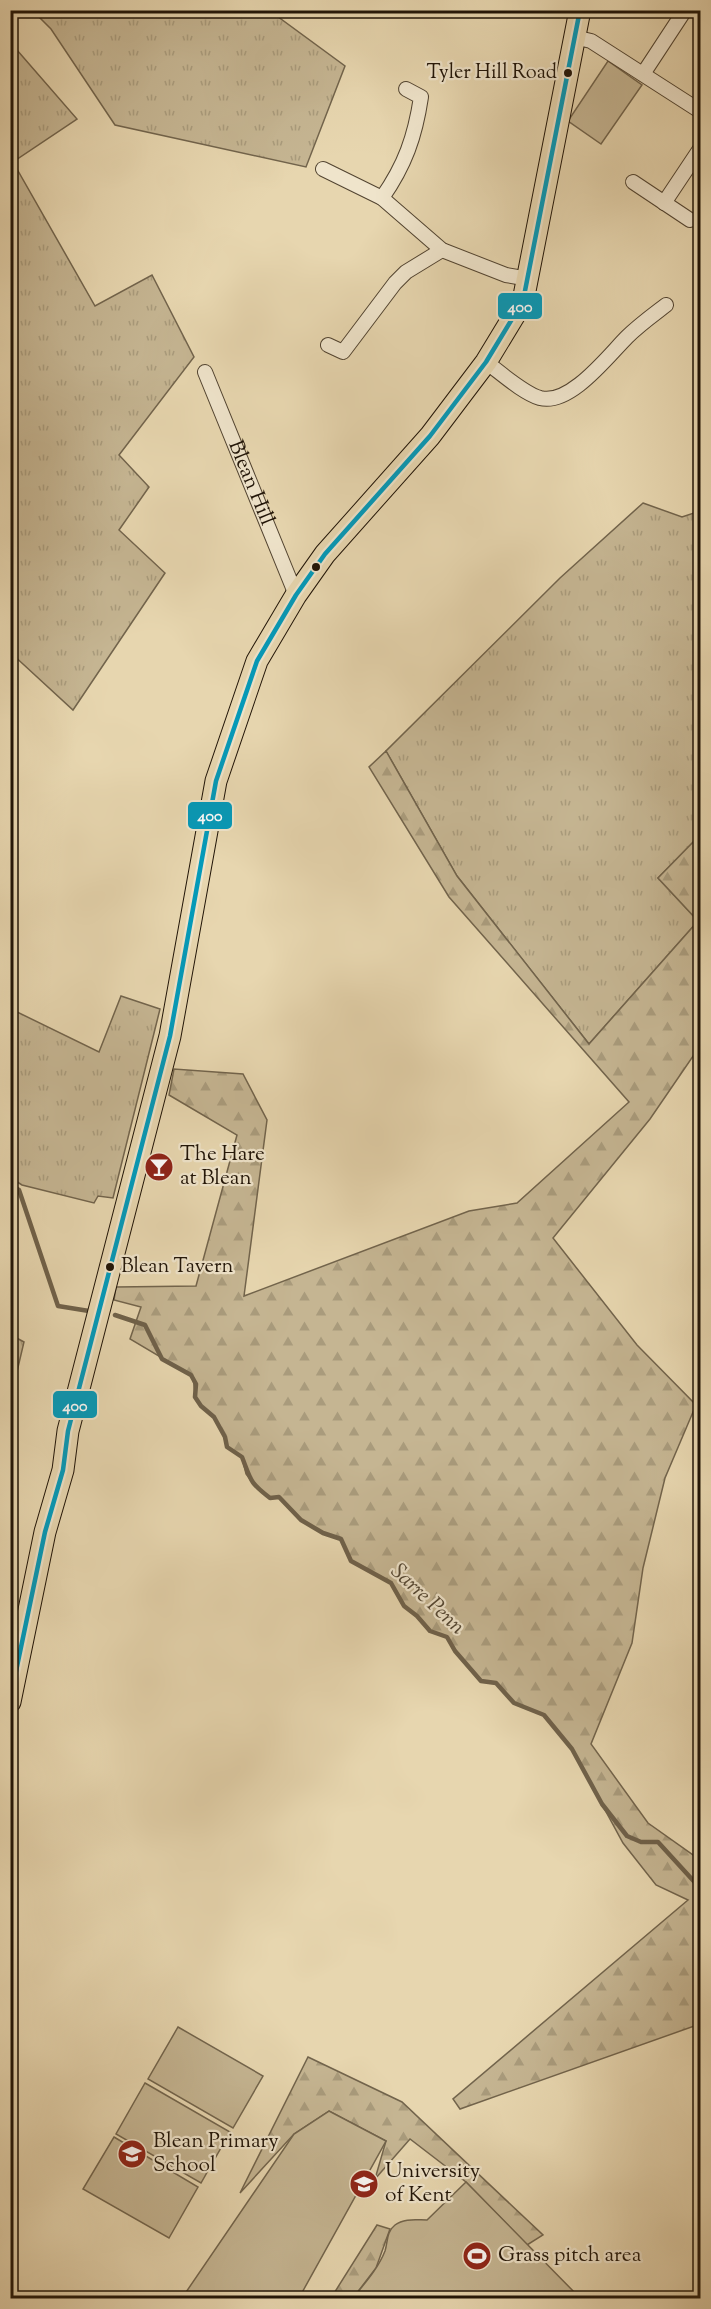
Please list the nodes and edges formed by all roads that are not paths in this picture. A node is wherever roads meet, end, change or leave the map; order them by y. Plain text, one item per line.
1 (580, 10) edge
2 (685, 10) edge
3 (574, 37) junction
4 (643, 74) junction
5 (406, 89) dead end
6 (700, 111) edge
7 (700, 149) edge
8 (323, 169) dead end
9 (633, 182) dead end
10 (382, 198) junction
11 (664, 203) junction
12 (690, 220) dead end
13 (442, 250) junction
14 (529, 279) junction
15 (666, 305) dead end
16 (328, 345) dead end
17 (486, 362) junction
18 (206, 372) dead end
19 (296, 595) junction
20 (10, 1702) edge

1 - 3 main road
2 - 4 street
3 - 4 street
3 - 14 main road
4 - 6 street
5 - 10 street
7 - 11 street
8 - 10 street
9 - 11 street
10 - 13 street
11 - 12 street
13 - 14 street
13 - 16 street
14 - 17 main road
15 - 17 street
17 - 19 main road
18 - 19 street, Blean Hill
19 - 20 main road

